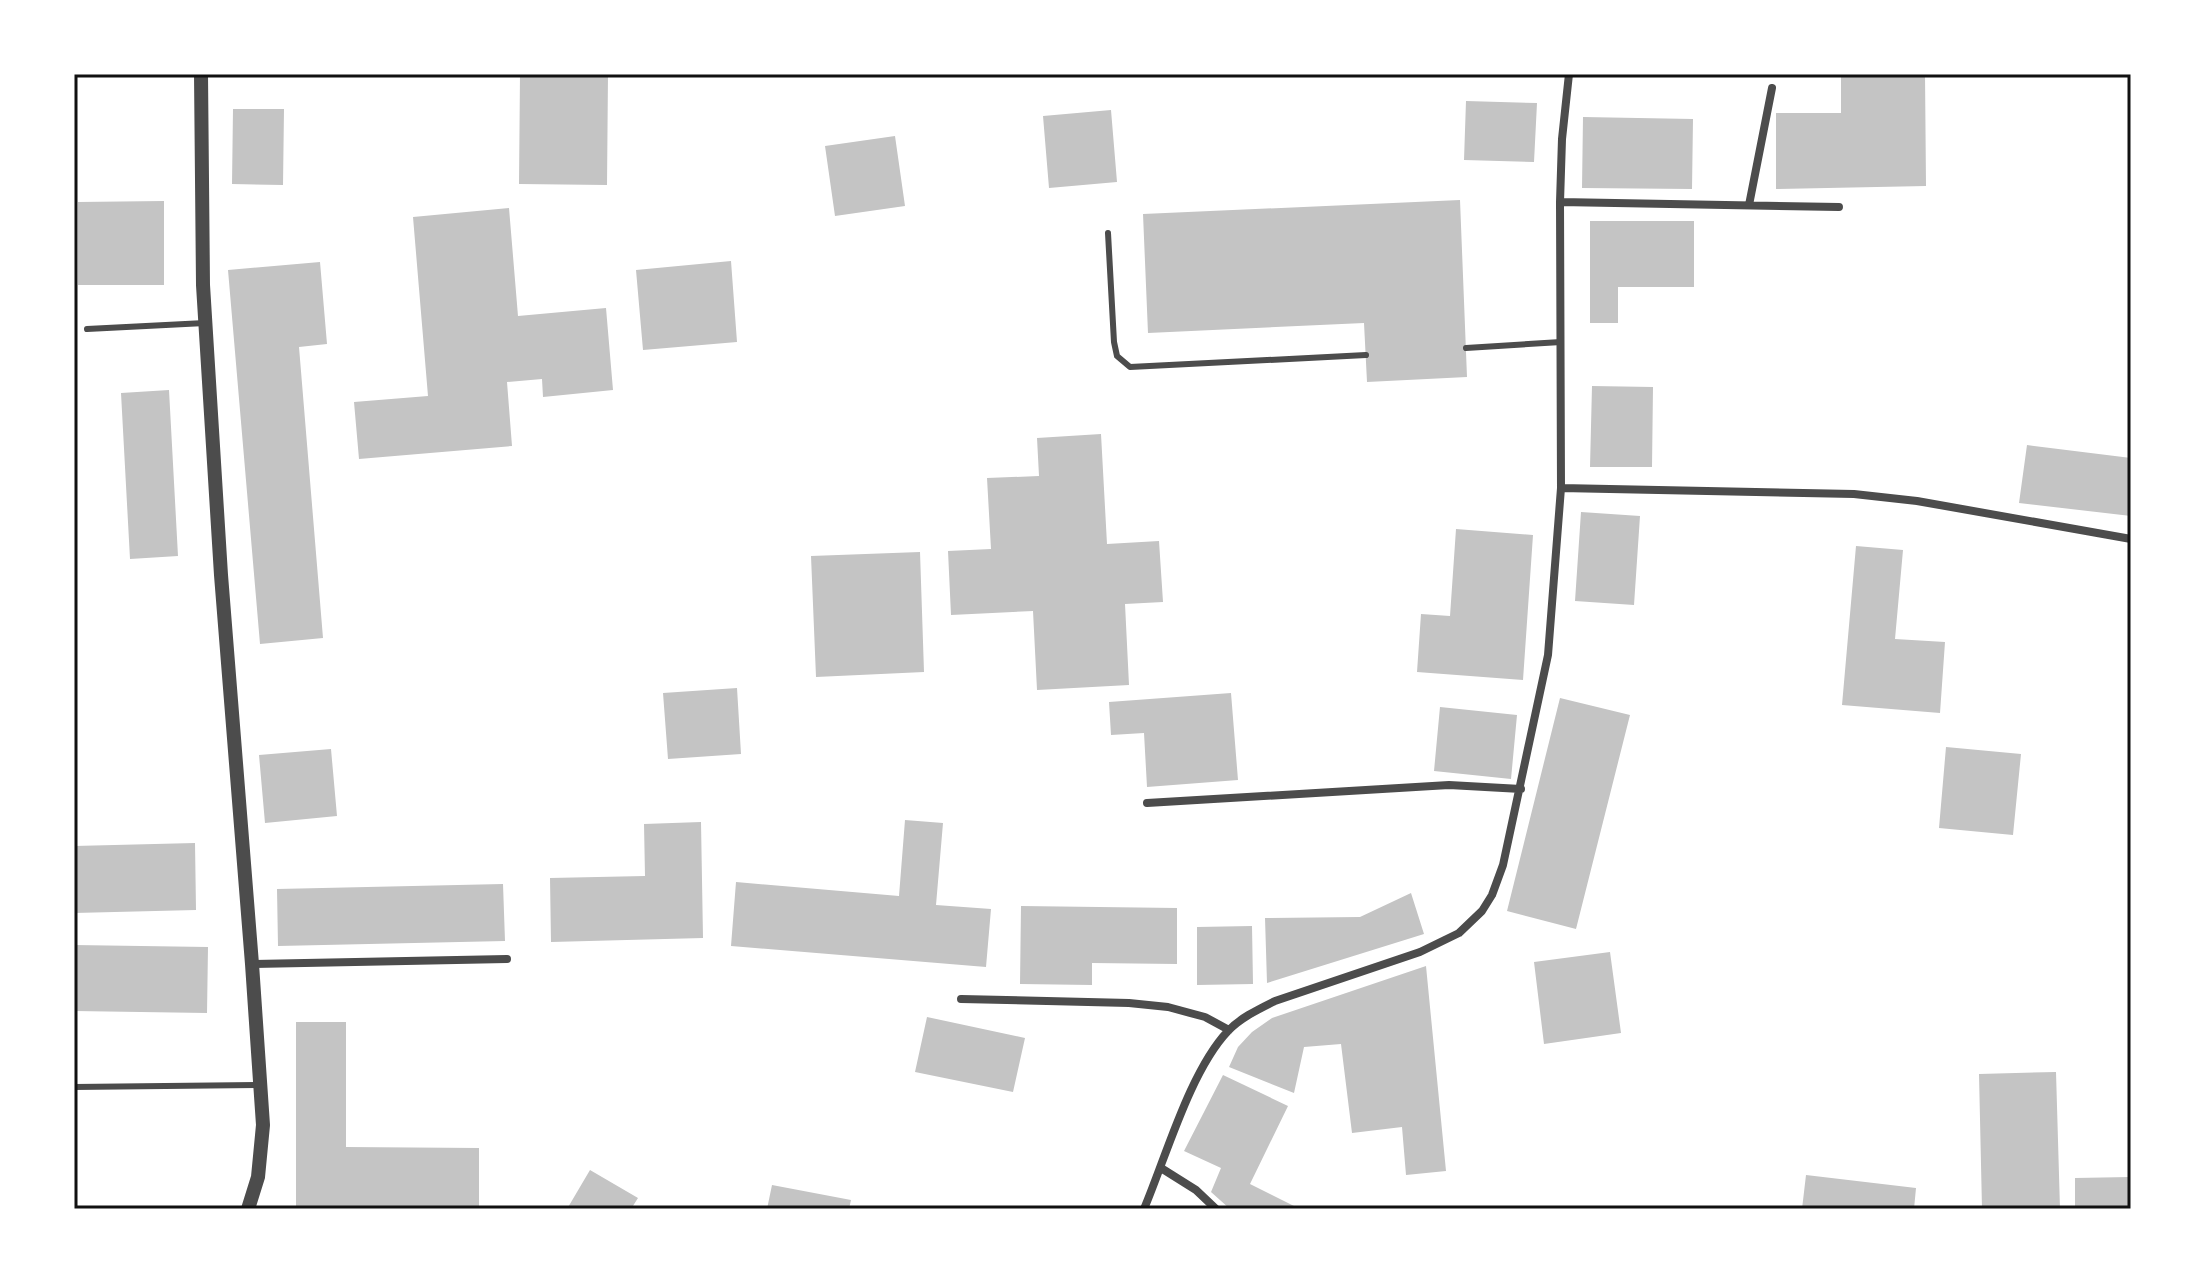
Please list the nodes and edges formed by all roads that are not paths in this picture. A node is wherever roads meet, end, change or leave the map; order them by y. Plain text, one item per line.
1 (201, 74) edge
2 (1569, 74) edge
3 (1772, 88) dead end
4 (1560, 202) junction
5 (1749, 205) junction
6 (1839, 207) dead end
7 (1108, 233) dead end
8 (205, 323) junction
9 (87, 329) dead end
10 (1561, 342) junction
11 (1466, 348) dead end
12 (1366, 355) dead end
13 (1561, 488) junction
14 (2131, 539) edge
15 (1521, 789) junction
16 (1147, 803) dead end
17 (507, 959) dead end
18 (252, 964) junction
19 (961, 999) dead end
20 (1229, 1030) junction
21 (260, 1085) junction
22 (74, 1087) edge
23 (1161, 1168) junction
24 (248, 1209) edge
25 (1144, 1209) edge
26 (1216, 1209) edge

1 - 8 street
2 - 4 street
3 - 5 street
4 - 5 street
4 - 10 street
5 - 6 street
7 - 12 lane
8 - 9 lane
8 - 18 street
10 - 11 lane
10 - 13 street
13 - 14 street
13 - 15 street
15 - 16 street
15 - 20 street
17 - 18 street
18 - 21 street
19 - 20 street
20 - 23 street
21 - 22 lane
21 - 24 street
23 - 25 street
23 - 26 street

